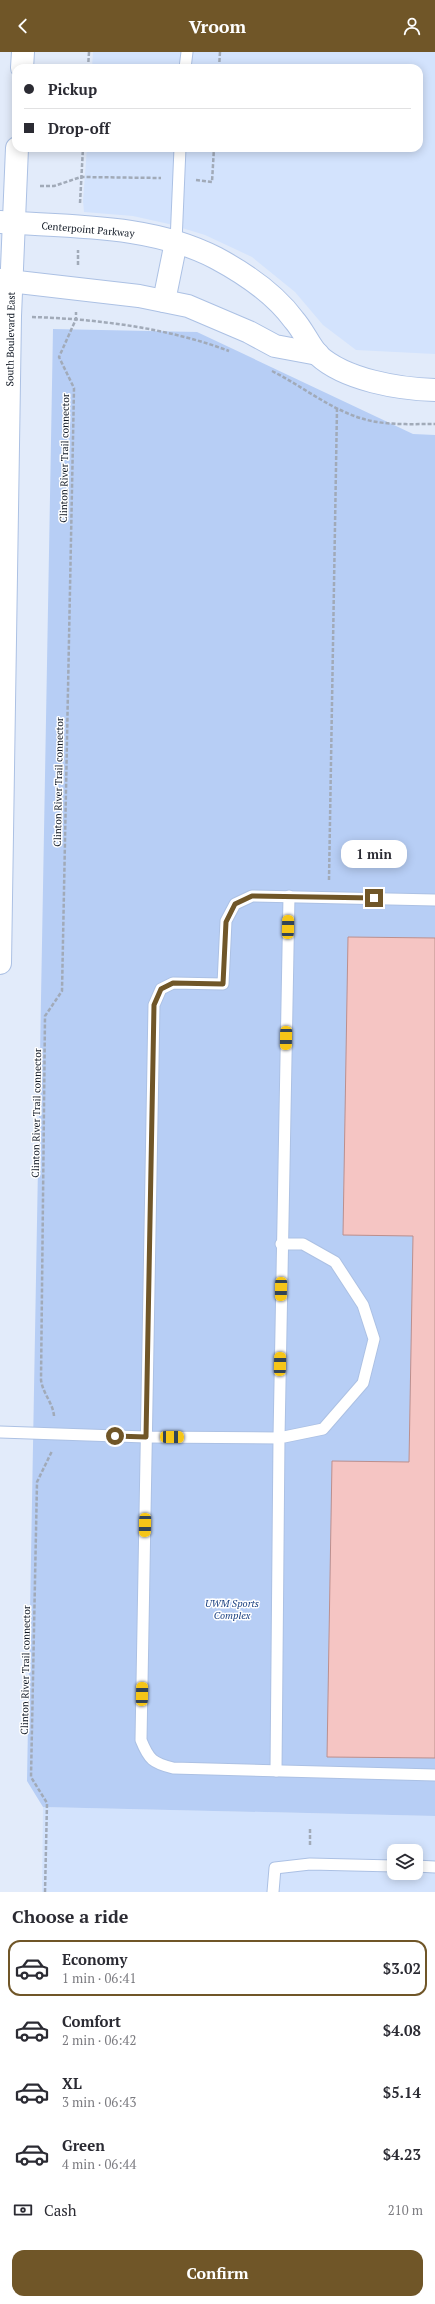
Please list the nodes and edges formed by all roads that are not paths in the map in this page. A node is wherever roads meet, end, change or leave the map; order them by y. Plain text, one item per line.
1 (23, 52) edge
2 (187, 52) edge
3 (22, 64) edge
4 (186, 64) edge
5 (16, 152) edge
6 (180, 152) edge
7 (6, 222) edge
8 (176, 242) junction
9 (6, 281) edge
10 (164, 301) junction
11 (318, 354) junction
12 (435, 390) edge
13 (289, 896) junction
14 (435, 900) edge
15 (0, 963) edge
16 (281, 1244) junction
17 (0, 1432) edge
18 (146, 1437) junction
19 (279, 1438) junction
20 (276, 1771) junction
21 (435, 1775) edge
22 (387, 1866) edge
23 (423, 1866) edge
24 (435, 1867) edge
25 (273, 1892) edge

1 - 3 street
2 - 4 lane
5 - 7 street, South Boulevard East
6 - 8 lane
7 - 8 street, Centerpoint Parkway
7 - 9 street, South Boulevard East
8 - 10 street
8 - 11 street, Centerpoint Parkway
9 - 10 street, Centerpoint Parkway
9 - 15 street, South Boulevard East
10 - 11 street, Centerpoint Parkway
11 - 12 street, Centerpoint Parkway
13 - 14 lane
13 - 16 lane
13 - 18 lane
16 - 19 lane
16 - 19 lane
17 - 18 lane
18 - 19 lane
18 - 20 lane
19 - 20 lane
20 - 21 lane
22 - 25 lane
23 - 24 lane

